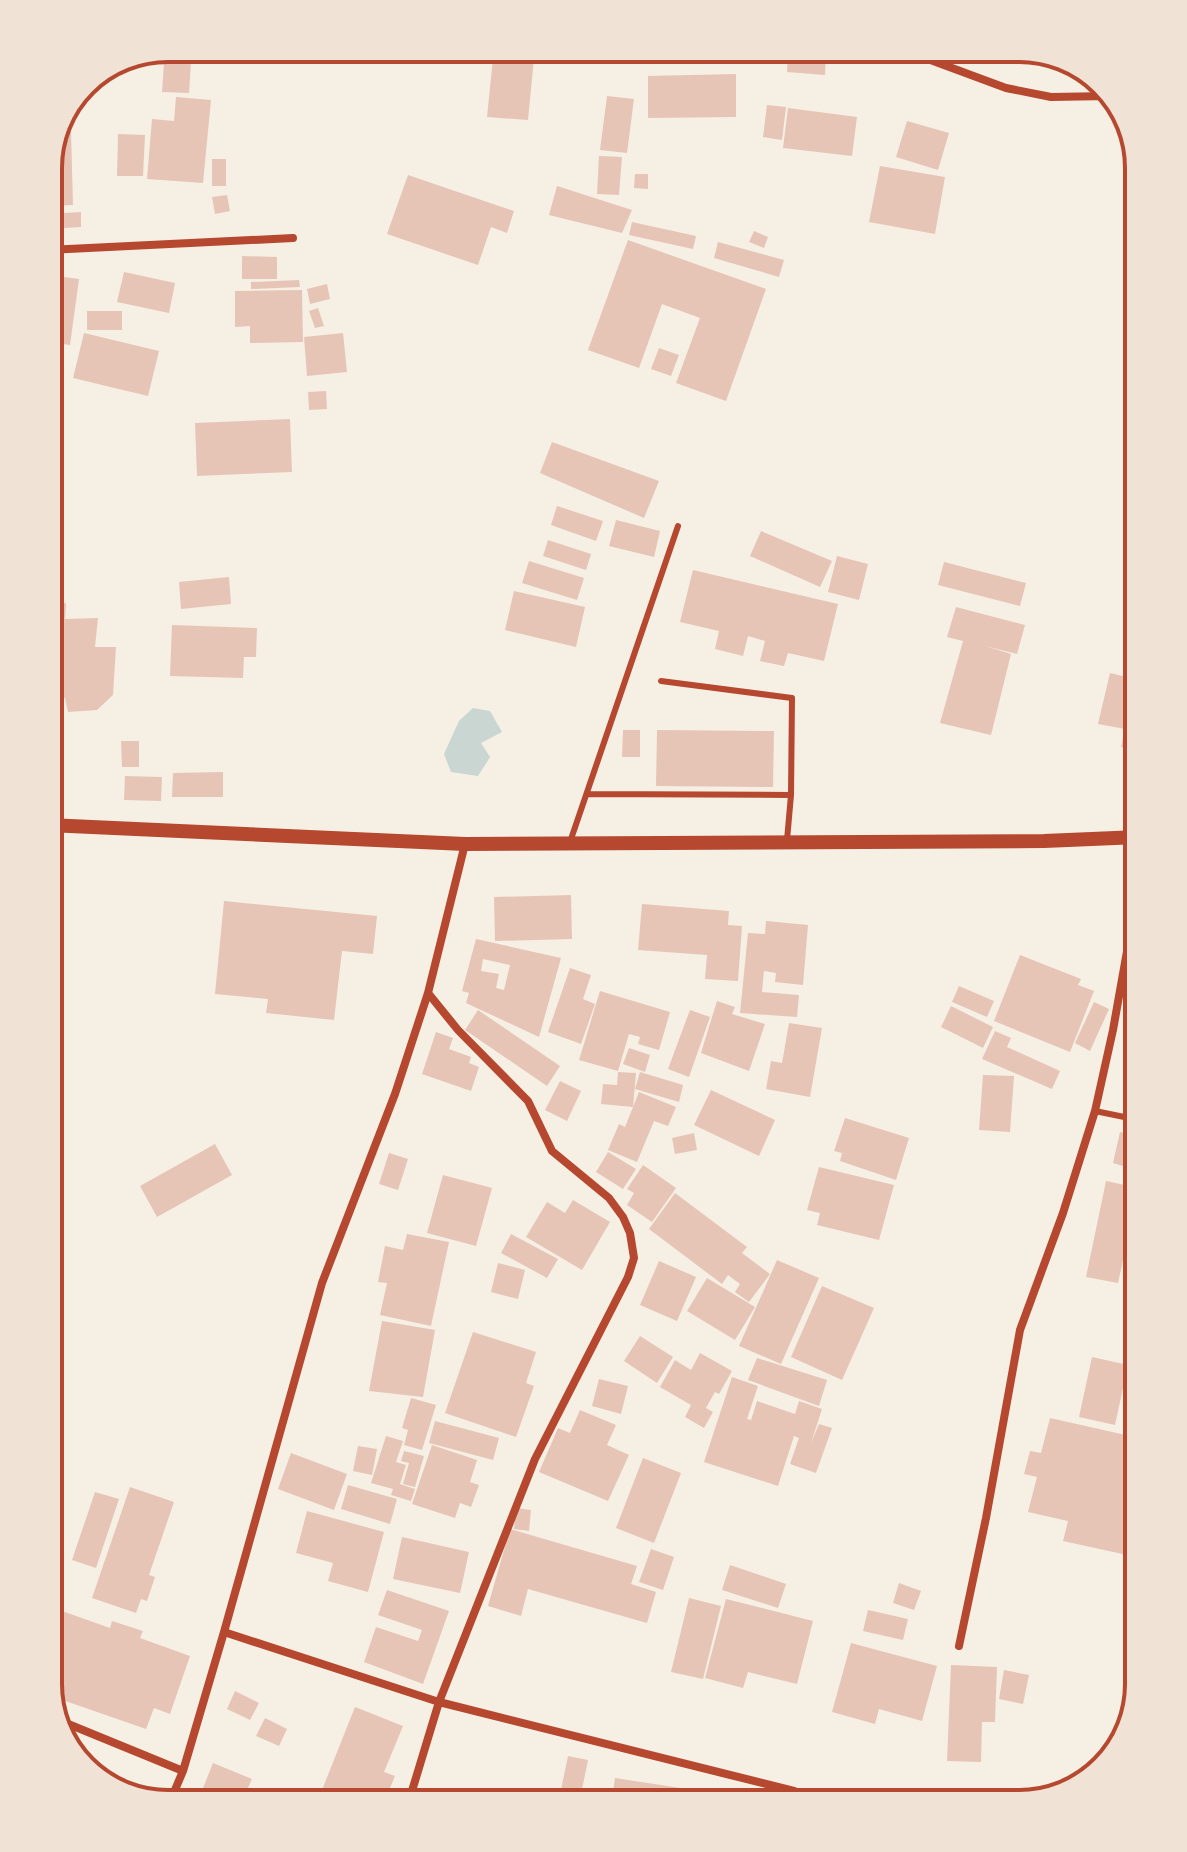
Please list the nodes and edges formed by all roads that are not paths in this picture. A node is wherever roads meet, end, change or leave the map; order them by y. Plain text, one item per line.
1 (936, 62) edge
2 (1097, 96) edge
3 (293, 238) dead end
4 (62, 249) edge
5 (678, 526) dead end
6 (661, 681) dead end
7 (587, 794) junction
8 (791, 795) junction
9 (62, 826) edge
10 (1125, 838) edge
11 (787, 841) junction
12 (570, 842) junction
13 (465, 844) junction
14 (1125, 963) edge
15 (428, 993) junction
16 (1095, 1111) junction
17 (1125, 1117) edge
18 (224, 1632) junction
19 (959, 1646) dead end
20 (439, 1702) junction
21 (71, 1725) edge
22 (183, 1771) junction
23 (175, 1790) edge
24 (412, 1790) edge
25 (790, 1790) edge

1 - 2 street
3 - 4 street
5 - 7 lane
6 - 8 lane
7 - 8 lane
7 - 12 lane
8 - 11 lane
9 - 13 street
10 - 11 street
11 - 12 street
12 - 13 street
13 - 15 street
14 - 16 street
15 - 18 street
15 - 20 street
16 - 17 lane
16 - 19 street
18 - 20 street
18 - 22 street
20 - 24 street
20 - 25 street
21 - 22 street
22 - 23 street

